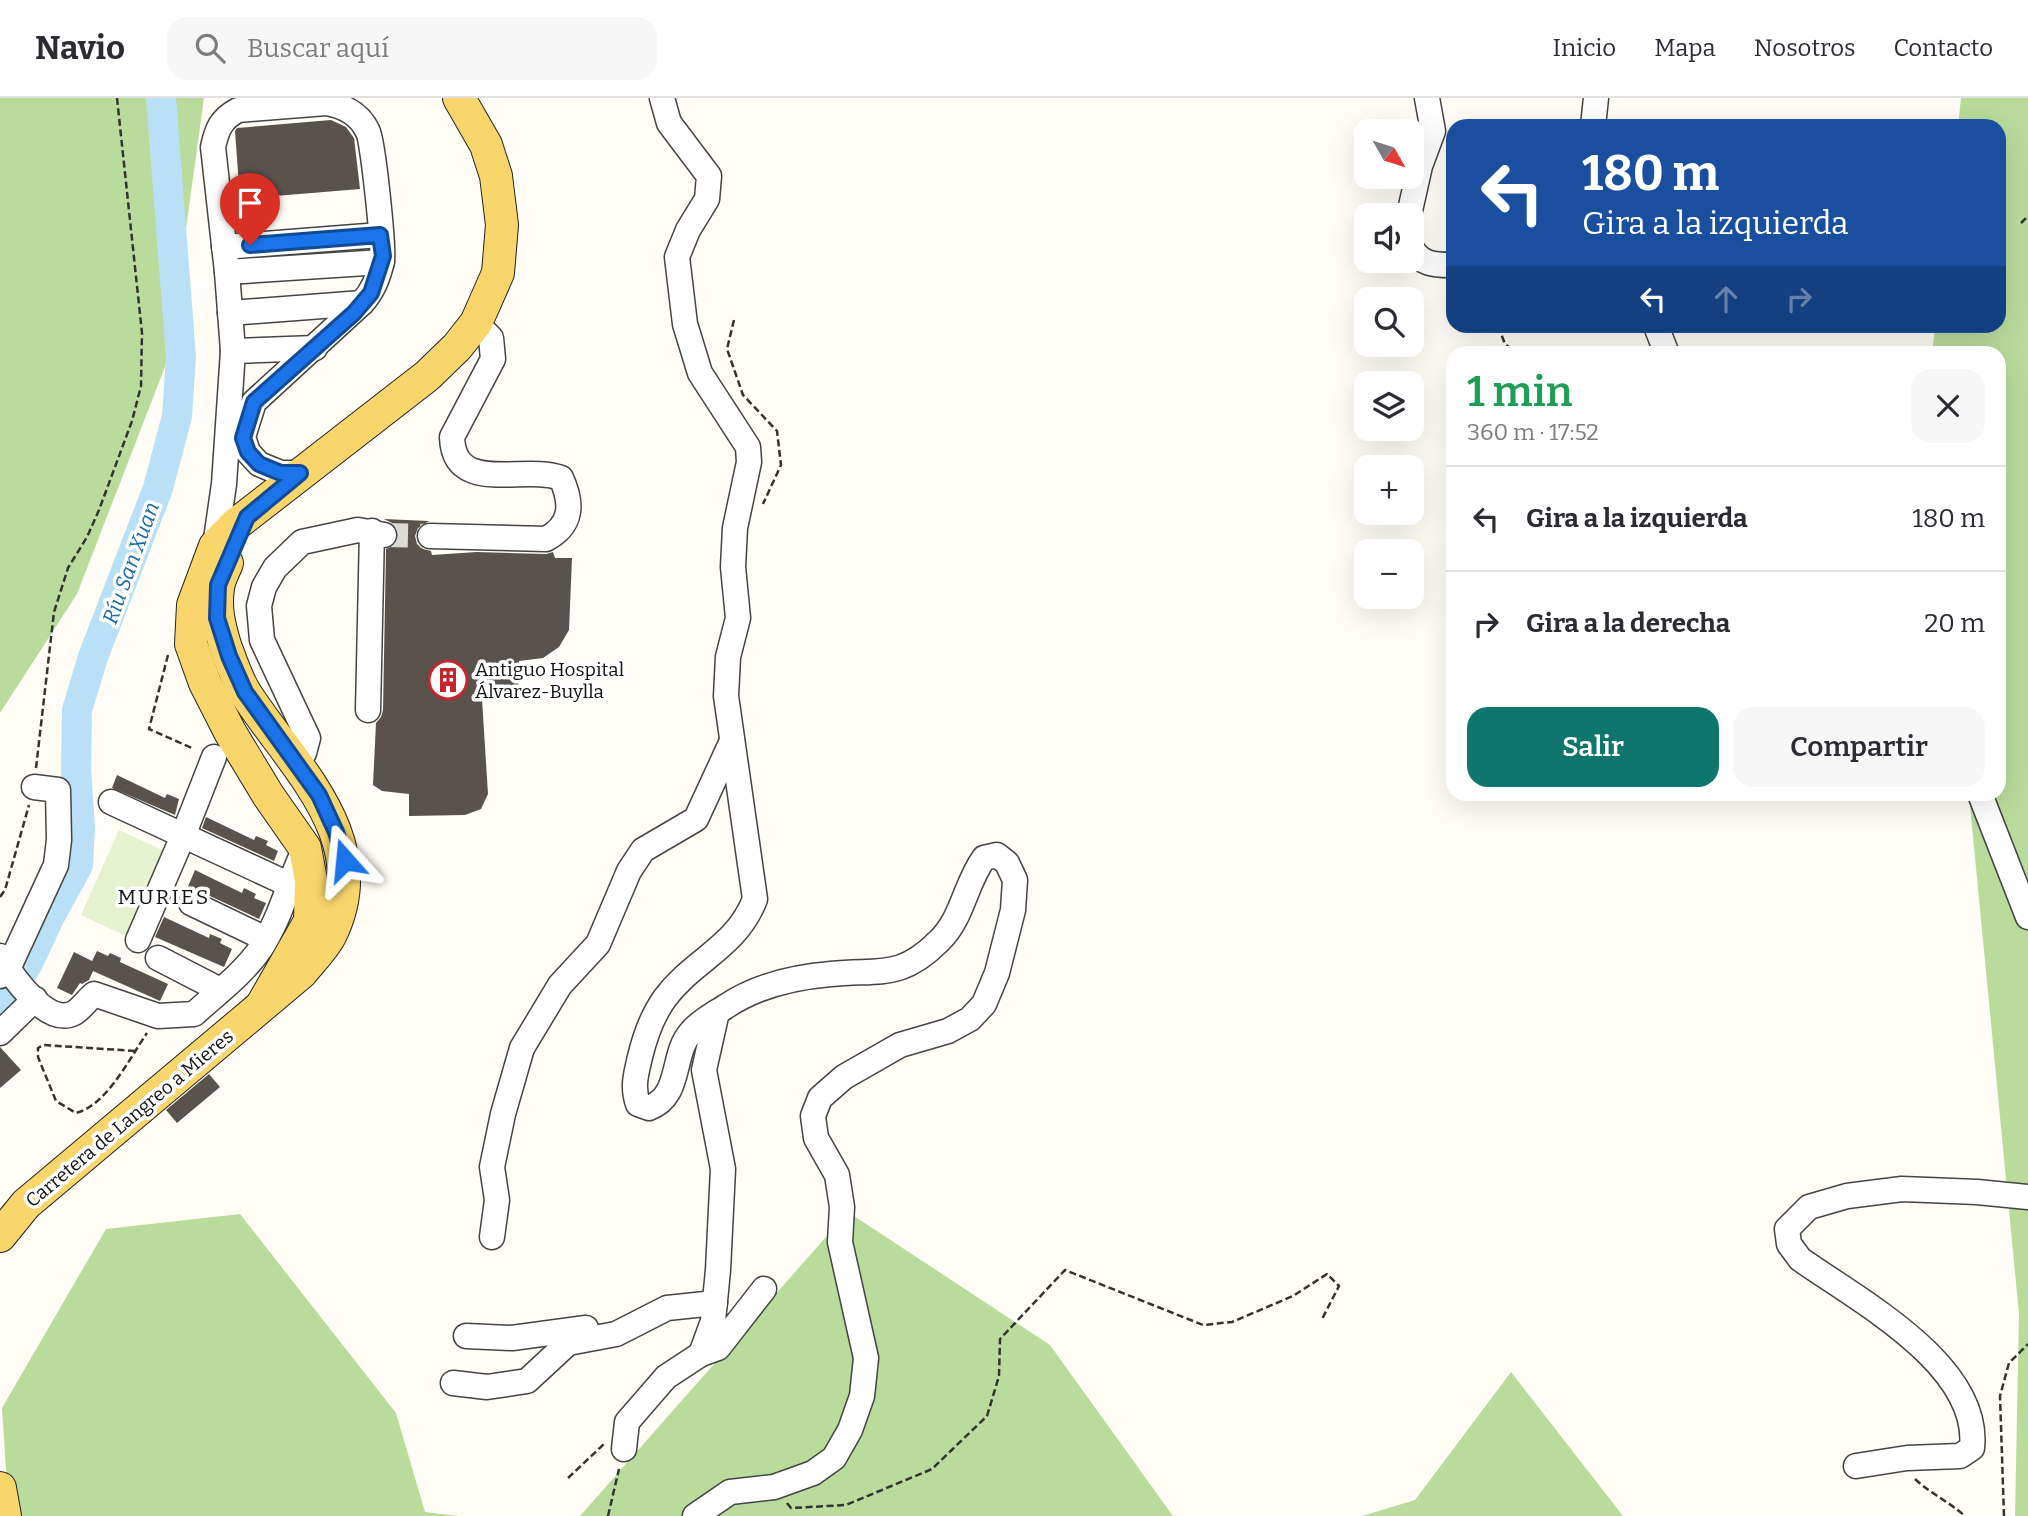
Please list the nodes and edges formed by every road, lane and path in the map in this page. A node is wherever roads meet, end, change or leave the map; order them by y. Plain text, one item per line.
1 (117, 98) edge
2 (459, 98) edge
3 (662, 98) edge
4 (1427, 98) edge
5 (1596, 98) edge
6 (1594, 119) edge
7 (1412, 203) edge
8 (2028, 216) edge
9 (2021, 223) dead end
10 (380, 235) junction
11 (224, 247) junction
12 (1424, 261) edge
13 (382, 262) junction
14 (1446, 265) edge
15 (227, 272) junction
16 (362, 303) junction
17 (230, 313) junction
18 (476, 323) junction
19 (315, 348) junction
20 (233, 351) junction
21 (231, 389) junction
22 (268, 390) junction
23 (300, 473) junction
24 (247, 517) junction
25 (430, 536) tunnel mouth
26 (215, 546) junction
27 (368, 710) dead end
28 (733, 741) junction
29 (227, 752) junction
30 (296, 763) junction
31 (34, 788) junction
32 (319, 795) junction
33 (1983, 801) edge
34 (111, 802) dead end
35 (183, 836) junction
36 (305, 848) junction
37 (345, 860) junction
38 (288, 884) junction
39 (0, 897) edge
40 (191, 903) dead end
41 (2028, 917) edge
42 (266, 939) junction
43 (138, 940) dead end
44 (158, 958) dead end
45 (14, 978) edge
46 (220, 990) junction
47 (262, 1005) junction
48 (717, 1012) junction
49 (158, 1016) junction
50 (0, 1033) edge
51 (135, 1051) junction
52 (2028, 1197) edge
53 (0, 1236) edge
54 (492, 1237) dead end
55 (764, 1289) dead end
56 (715, 1303) junction
57 (1321, 1321) dead end
58 (638, 1322) junction
59 (466, 1336) dead end
60 (2028, 1344) edge
61 (701, 1354) junction
62 (453, 1383) dead end
63 (627, 1422) junction
64 (624, 1449) joint
65 (1896, 1459) junction
66 (1856, 1466) dead end
67 (568, 1478) dead end
68 (774, 1487) junction
69 (0, 1488) edge
70 (5, 1516) edge
71 (608, 1516) edge
72 (695, 1516) edge
73 (1965, 1516) edge
74 (2004, 1516) edge

1 - 31 path
2 - 18 main road, Carretera de Langreo a Mieres
3 - 28 street
4 - 7 street
5 - 6 street
8 - 9 path
10 - 11 street
10 - 11 street
10 - 13 street
11 - 15 street
12 - 14 street
13 - 15 street
13 - 16 street
15 - 17 street
16 - 17 street
16 - 19 street
17 - 20 street
18 - 23 main road, Carretera de Langreo a Mieres
18 - 25 street
19 - 20 street
19 - 22 street
20 - 21 street
21 - 22 street
21 - 26 street
22 - 23 street
23 - 24 main road, Carretera de Langreo a Mieres
24 - 26 main road, Carretera de Langreo a Mieres
24 - 30 main road, Carretera de Langreo a Mieres
26 - 29 main road, Carretera de Langreo a Mieres
27 - 30 street
28 - 48 street
28 - 54 street
29 - 30 main road
29 - 35 street
29 - 36 main road, Carretera de Langreo a Mieres
30 - 32 main road, Carretera de Langreo a Mieres
31 - 39 path
31 - 45 street
32 - 36 main road
32 - 37 main road, Carretera de Langreo a Mieres
33 - 41 street
34 - 35 street
35 - 38 street
35 - 43 street
36 - 37 main road
36 - 38 street
36 - 47 main road, Carretera de Langreo a Mieres
37 - 47 main road, Carretera de Langreo a Mieres
38 - 42 street
40 - 42 street
42 - 46 street
44 - 46 street
45 - 49 street
45 - 50 street
46 - 49 street
47 - 53 main road, Carretera de Langreo a Mieres
48 - 56 street
48 - 68 street
49 - 51 path
51 - 51 path
52 - 65 street
55 - 61 street
56 - 58 street
56 - 61 street
57 - 68 path
58 - 59 street
58 - 62 street
60 - 74 path
61 - 63 street
63 - 64 street
63 - 67 path
64 - 71 path
65 - 66 street
65 - 73 path
68 - 72 street
69 - 70 main road

